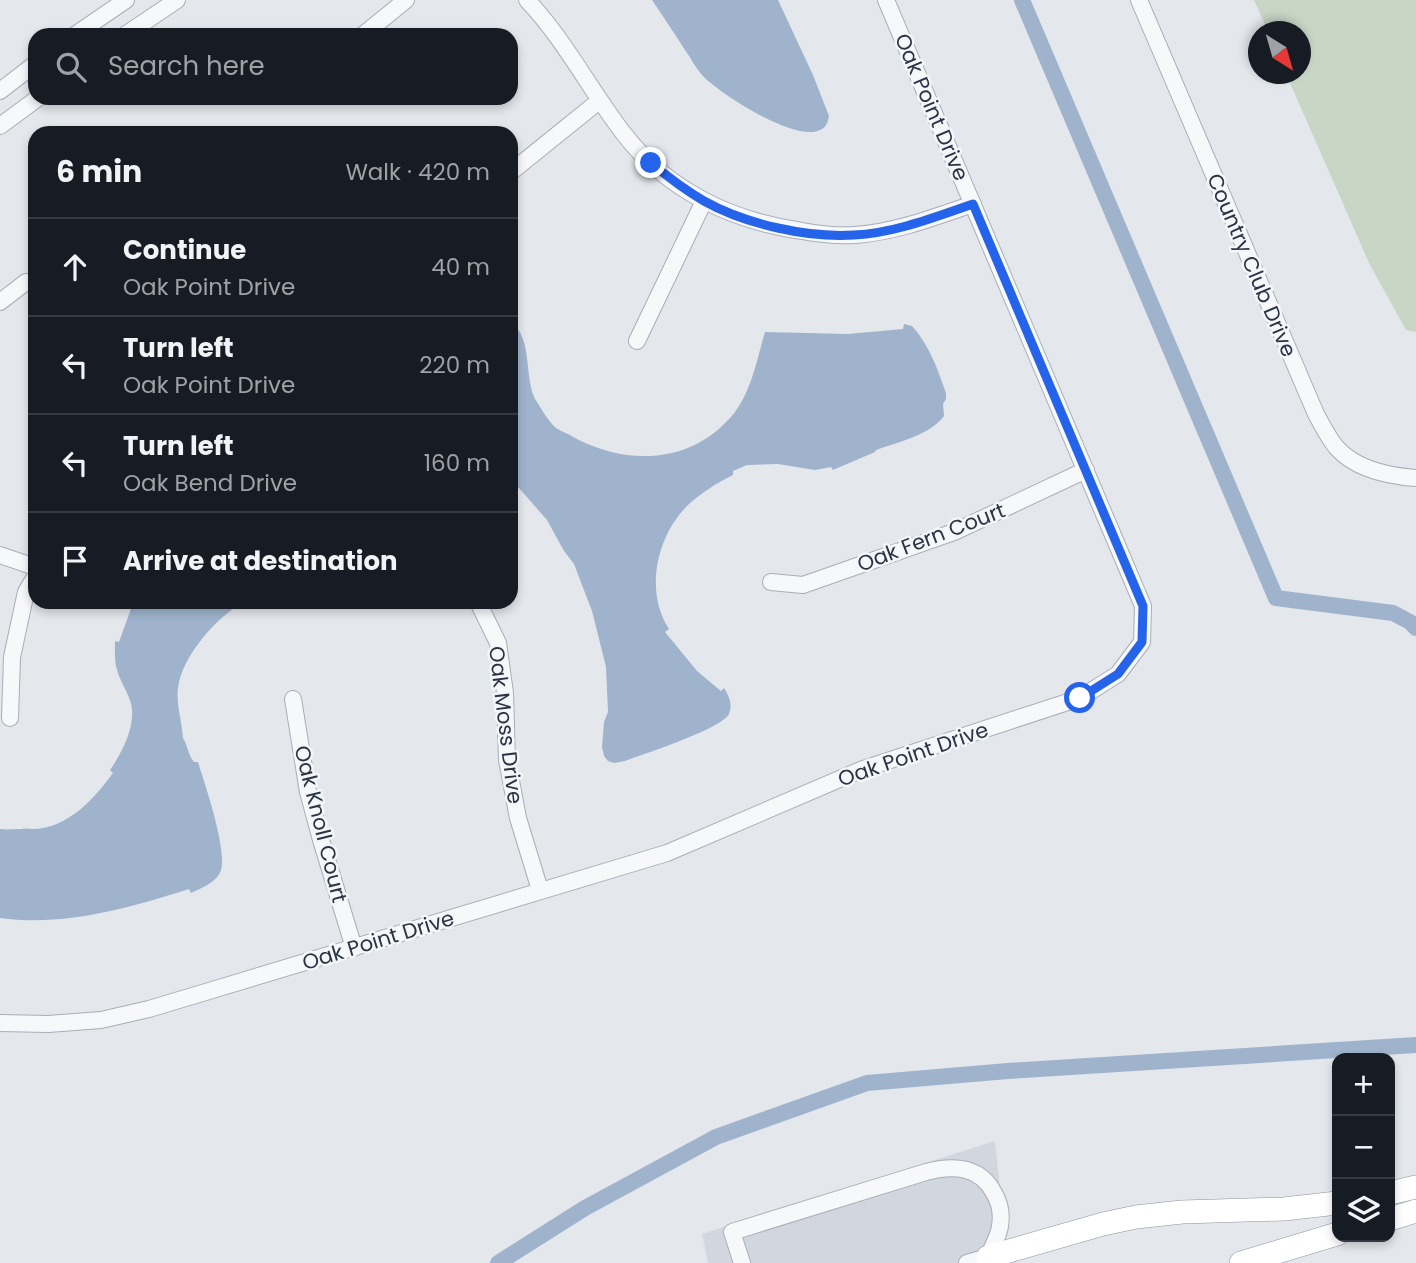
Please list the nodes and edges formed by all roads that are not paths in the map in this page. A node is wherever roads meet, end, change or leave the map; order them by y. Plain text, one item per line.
1 (127, 0) edge
2 (177, 0) edge
3 (406, 0) edge
4 (527, 0) edge
5 (886, 0) edge
6 (1139, 0) edge
7 (85, 28) edge
8 (135, 28) edge
9 (372, 28) edge
10 (28, 69) edge
11 (0, 91) edge
12 (599, 101) junction
13 (28, 105) edge
14 (0, 126) edge
15 (518, 166) edge
16 (704, 201) junction
17 (973, 204) junction
18 (26, 282) dead end
19 (0, 302) edge
20 (638, 341) dead end
21 (1086, 470) junction
22 (1416, 478) edge
23 (0, 555) edge
24 (28, 565) edge
25 (771, 582) dead end
26 (28, 589) edge
27 (481, 609) edge
28 (293, 699) dead end
29 (10, 718) dead end
30 (540, 890) junction
31 (354, 948) junction
32 (0, 1023) edge
33 (1416, 1187) edge
34 (1395, 1192) edge
35 (1332, 1204) edge
36 (1416, 1211) edge
37 (1395, 1217) edge
38 (1332, 1236) edge
39 (978, 1260) edge
40 (1251, 1262) edge
41 (742, 1263) edge

1 - 7 street
2 - 8 street
3 - 9 street
4 - 12 street
5 - 17 street, Oak Point Drive
6 - 22 street, Country Club Drive
10 - 11 street
12 - 15 street
12 - 16 street
13 - 14 street
16 - 17 street
16 - 20 street
17 - 21 street, Oak Point Drive
18 - 19 street
21 - 25 street, Oak Fern Court
21 - 30 street, Oak Point Drive
23 - 24 street
26 - 29 street
27 - 30 street, Oak Moss Drive
28 - 31 street, Oak Knoll Court
30 - 31 street, Oak Point Drive
31 - 32 street, Oak Point Drive
33 - 34 highway
35 - 39 highway
36 - 37 highway
38 - 40 highway
39 - 41 street

